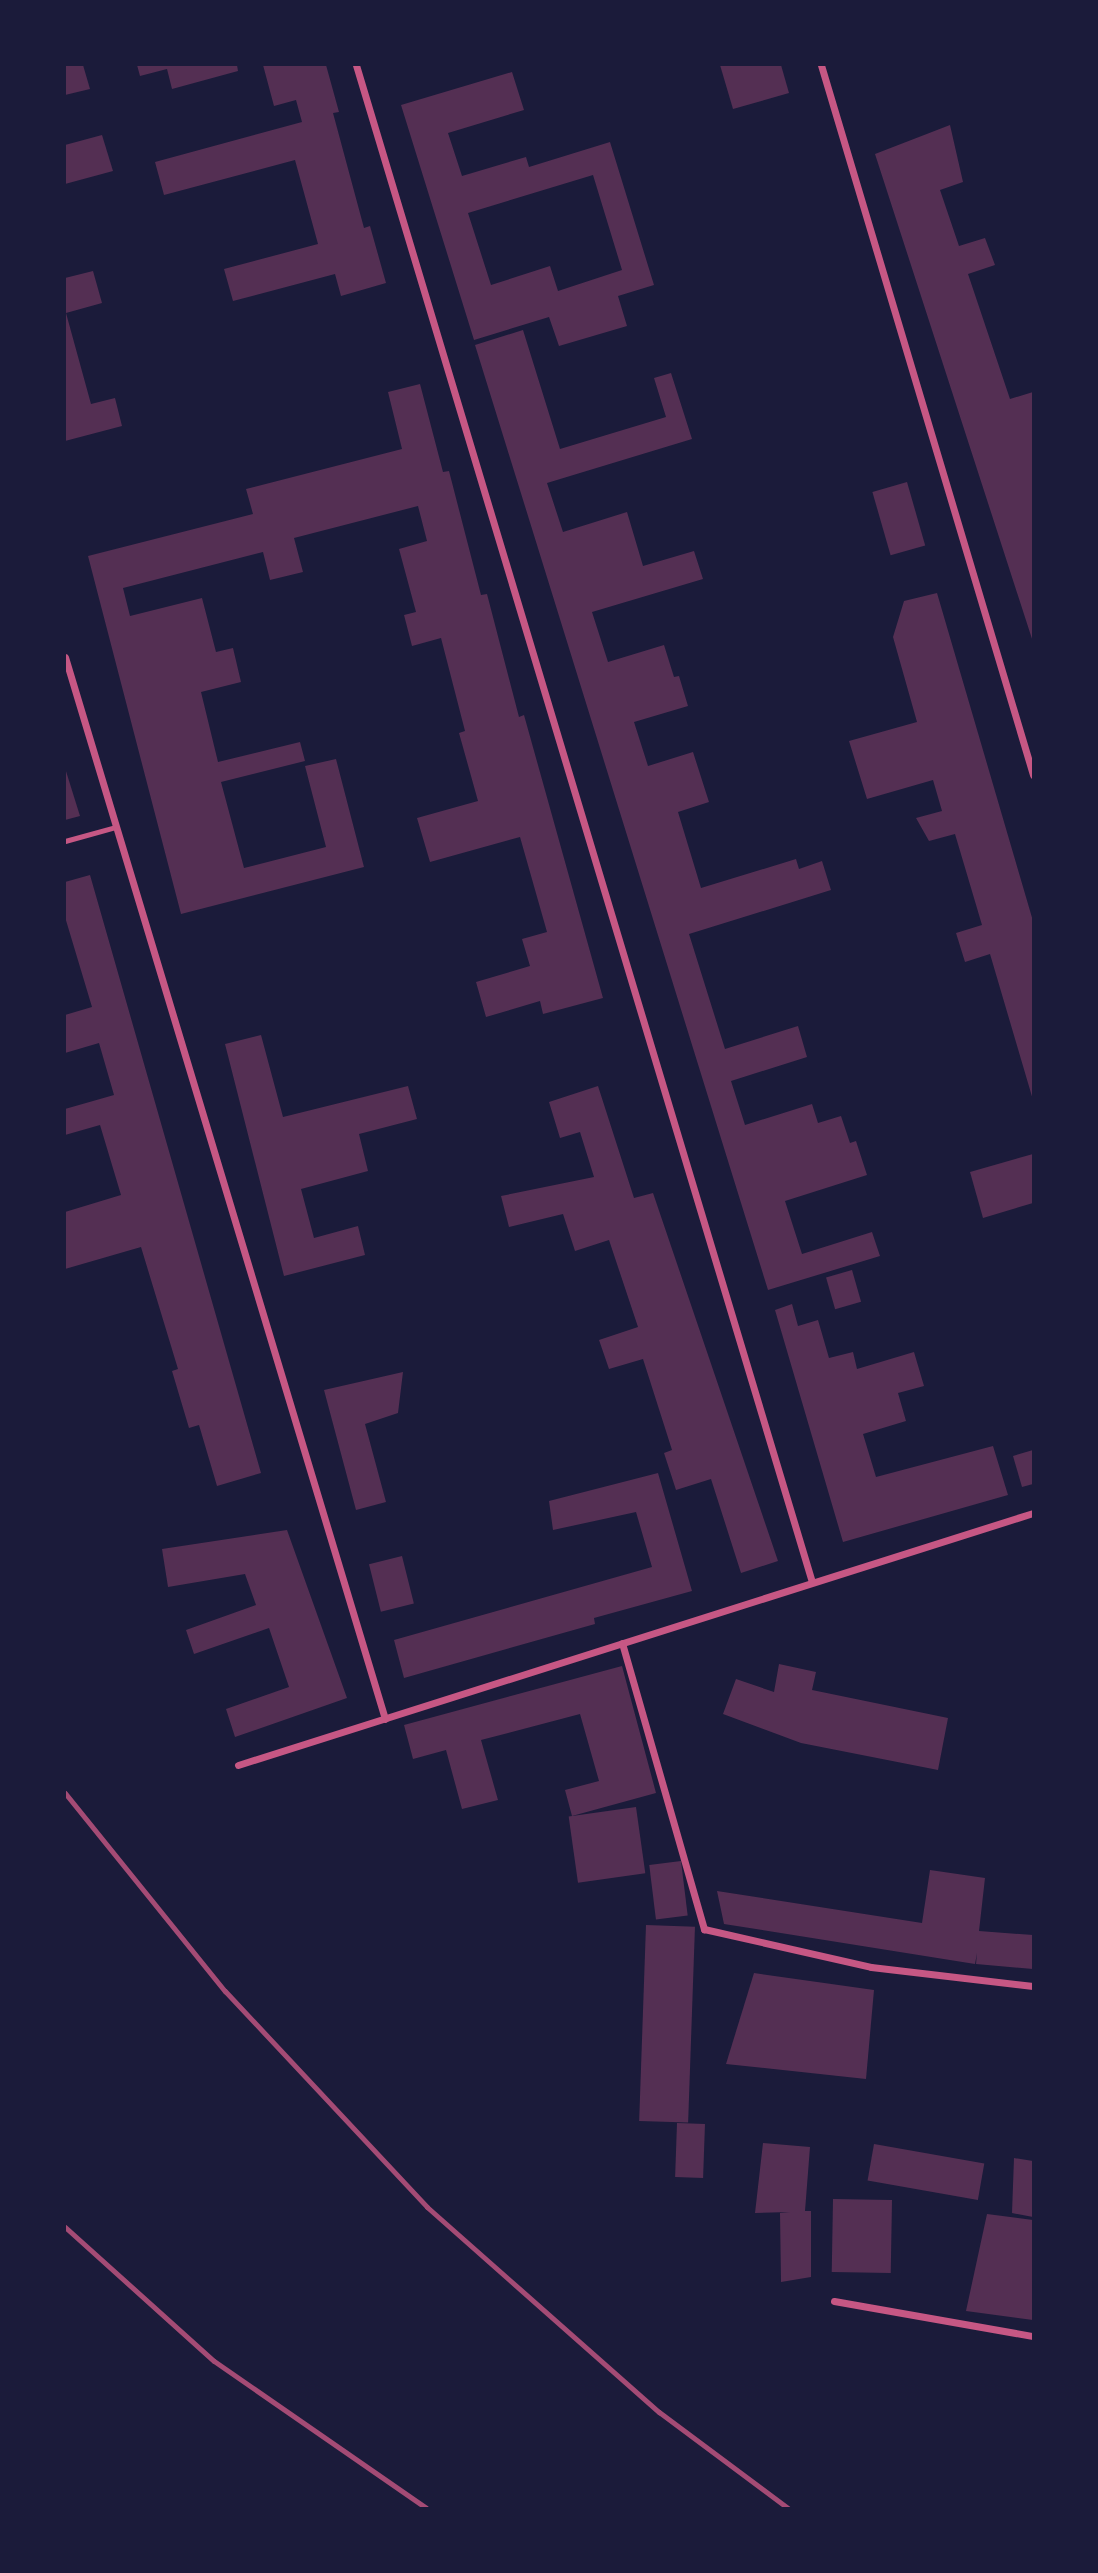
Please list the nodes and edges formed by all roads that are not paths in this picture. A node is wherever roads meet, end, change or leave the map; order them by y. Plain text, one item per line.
1 (356, 65) edge
2 (821, 65) edge
3 (65, 657) edge
4 (1033, 775) edge
5 (116, 827) junction
6 (65, 841) edge
7 (1033, 1513) edge
8 (812, 1582) junction
9 (622, 1643) junction
10 (384, 1719) junction
11 (238, 1765) dead end
12 (1033, 1986) edge
13 (834, 2301) dead end
14 (1033, 2336) edge

1 - 8 street
2 - 4 street
3 - 5 street
5 - 6 lane
5 - 10 street
7 - 8 street
8 - 9 street
9 - 10 street
9 - 12 street
10 - 11 street
13 - 14 street

